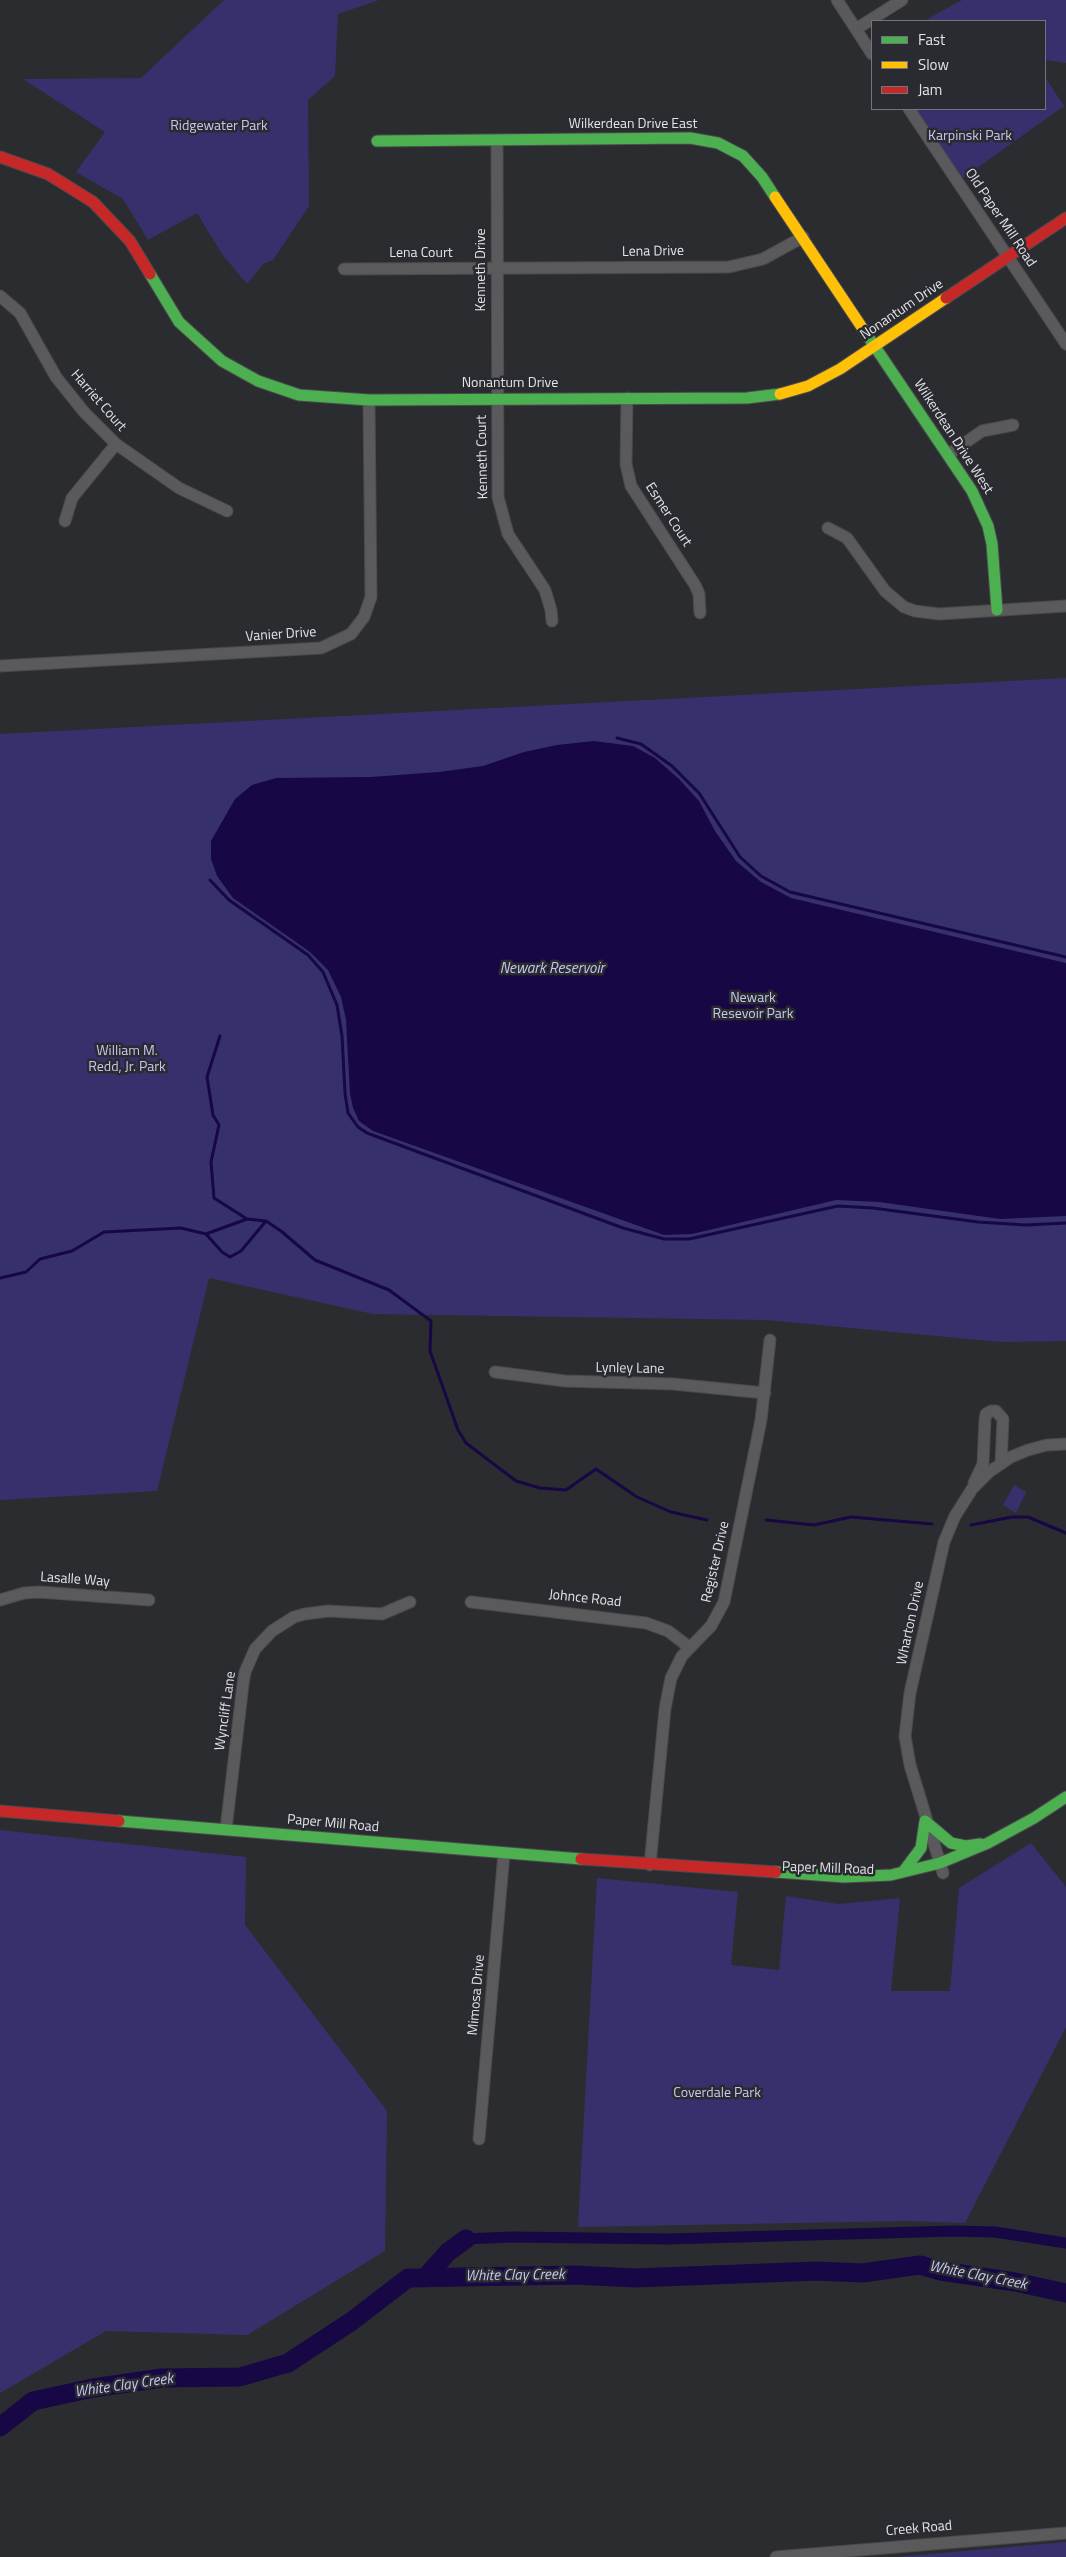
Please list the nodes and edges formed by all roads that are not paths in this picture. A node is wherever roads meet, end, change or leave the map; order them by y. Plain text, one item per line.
1 (837, 0) edge
2 (902, 0) edge
3 (856, 29) junction
4 (871, 52) edge
5 (910, 110) edge
6 (497, 140) junction
7 (377, 141) dead end
8 (0, 157) edge
9 (1066, 218) edge
10 (803, 237) junction
11 (1008, 256) junction
12 (344, 269) dead end
13 (497, 269) junction
14 (0, 296) edge
15 (1066, 344) edge
16 (875, 346) junction
17 (627, 398) junction
18 (498, 399) junction
19 (369, 400) junction
20 (1013, 425) dead end
21 (116, 444) junction
22 (948, 454) junction
23 (227, 511) dead end
24 (65, 521) dead end
25 (828, 528) dead end
26 (1066, 606) edge
27 (997, 610) junction
28 (700, 613) dead end
29 (552, 621) dead end
30 (0, 666) edge
31 (770, 1340) dead end
32 (495, 1372) dead end
33 (765, 1393) junction
34 (1066, 1444) edge
35 (1001, 1464) junction
36 (972, 1489) junction
37 (0, 1600) edge
38 (149, 1600) dead end
39 (410, 1602) dead end
40 (472, 1602) dead end
41 (689, 1647) junction
42 (1066, 1797) edge
43 (0, 1811) edge
44 (1034, 1818) junction
45 (925, 1820) junction
46 (226, 1829) junction
47 (988, 1842) junction
48 (504, 1853) junction
49 (650, 1865) junction
50 (664, 1866) junction
51 (942, 1868) junction
52 (903, 1872) junction
53 (480, 2139) dead end
54 (1066, 2533) edge
55 (776, 2557) edge

1 - 3 street
2 - 3 street
3 - 4 street
5 - 11 street, Old Paper Mill Road
6 - 7 street, Wilkerdean Drive East
6 - 10 street, Wilkerdean Drive East
6 - 13 street, Kenneth Drive
8 - 19 street, Nonantum Drive
9 - 11 street, Nonantum Drive
10 - 13 street, Lena Drive
10 - 16 street, Wilkerdean Drive East
11 - 15 street, Old Paper Mill Road
11 - 16 street, Nonantum Drive
12 - 13 street, Lena Court
13 - 18 street, Kenneth Drive
14 - 21 street, Harriet Court
16 - 17 street, Nonantum Drive
16 - 22 street, Wilkerdean Drive West
17 - 18 street, Nonantum Drive
17 - 28 street, Esmer Court
18 - 19 street, Nonantum Drive
18 - 29 street, Kenneth Court
19 - 30 street, Vanier Drive
20 - 22 street
21 - 23 street, Harriet Court
21 - 24 street
22 - 27 street, Wilkerdean Drive West
25 - 27 street
26 - 27 street
31 - 33 street, Register Drive
32 - 33 street, Lynley Lane
33 - 41 street, Register Drive
34 - 35 street, Wharton Drive
35 - 36 street, Wharton Drive
35 - 36 street
36 - 45 street, Wharton Drive
37 - 38 street, Lasalle Way
39 - 46 street, Wyncliff Lane
40 - 41 street, Johnce Road
41 - 49 street, Register Drive
42 - 44 street, Paper Mill Road
43 - 46 street, Paper Mill Road
44 - 47 street, Paper Mill Road
44 - 51 street, Paper Mill Road
45 - 47 street
45 - 51 street, Wharton Drive
45 - 52 street
46 - 48 street, Paper Mill Road
47 - 51 street, Paper Mill Road
48 - 49 street, Paper Mill Road
48 - 53 street, Mimosa Drive
49 - 50 street, Paper Mill Road
50 - 51 street, Paper Mill Road
50 - 52 street, Paper Mill Road
51 - 52 street, Paper Mill Road
54 - 55 street, Creek Road

